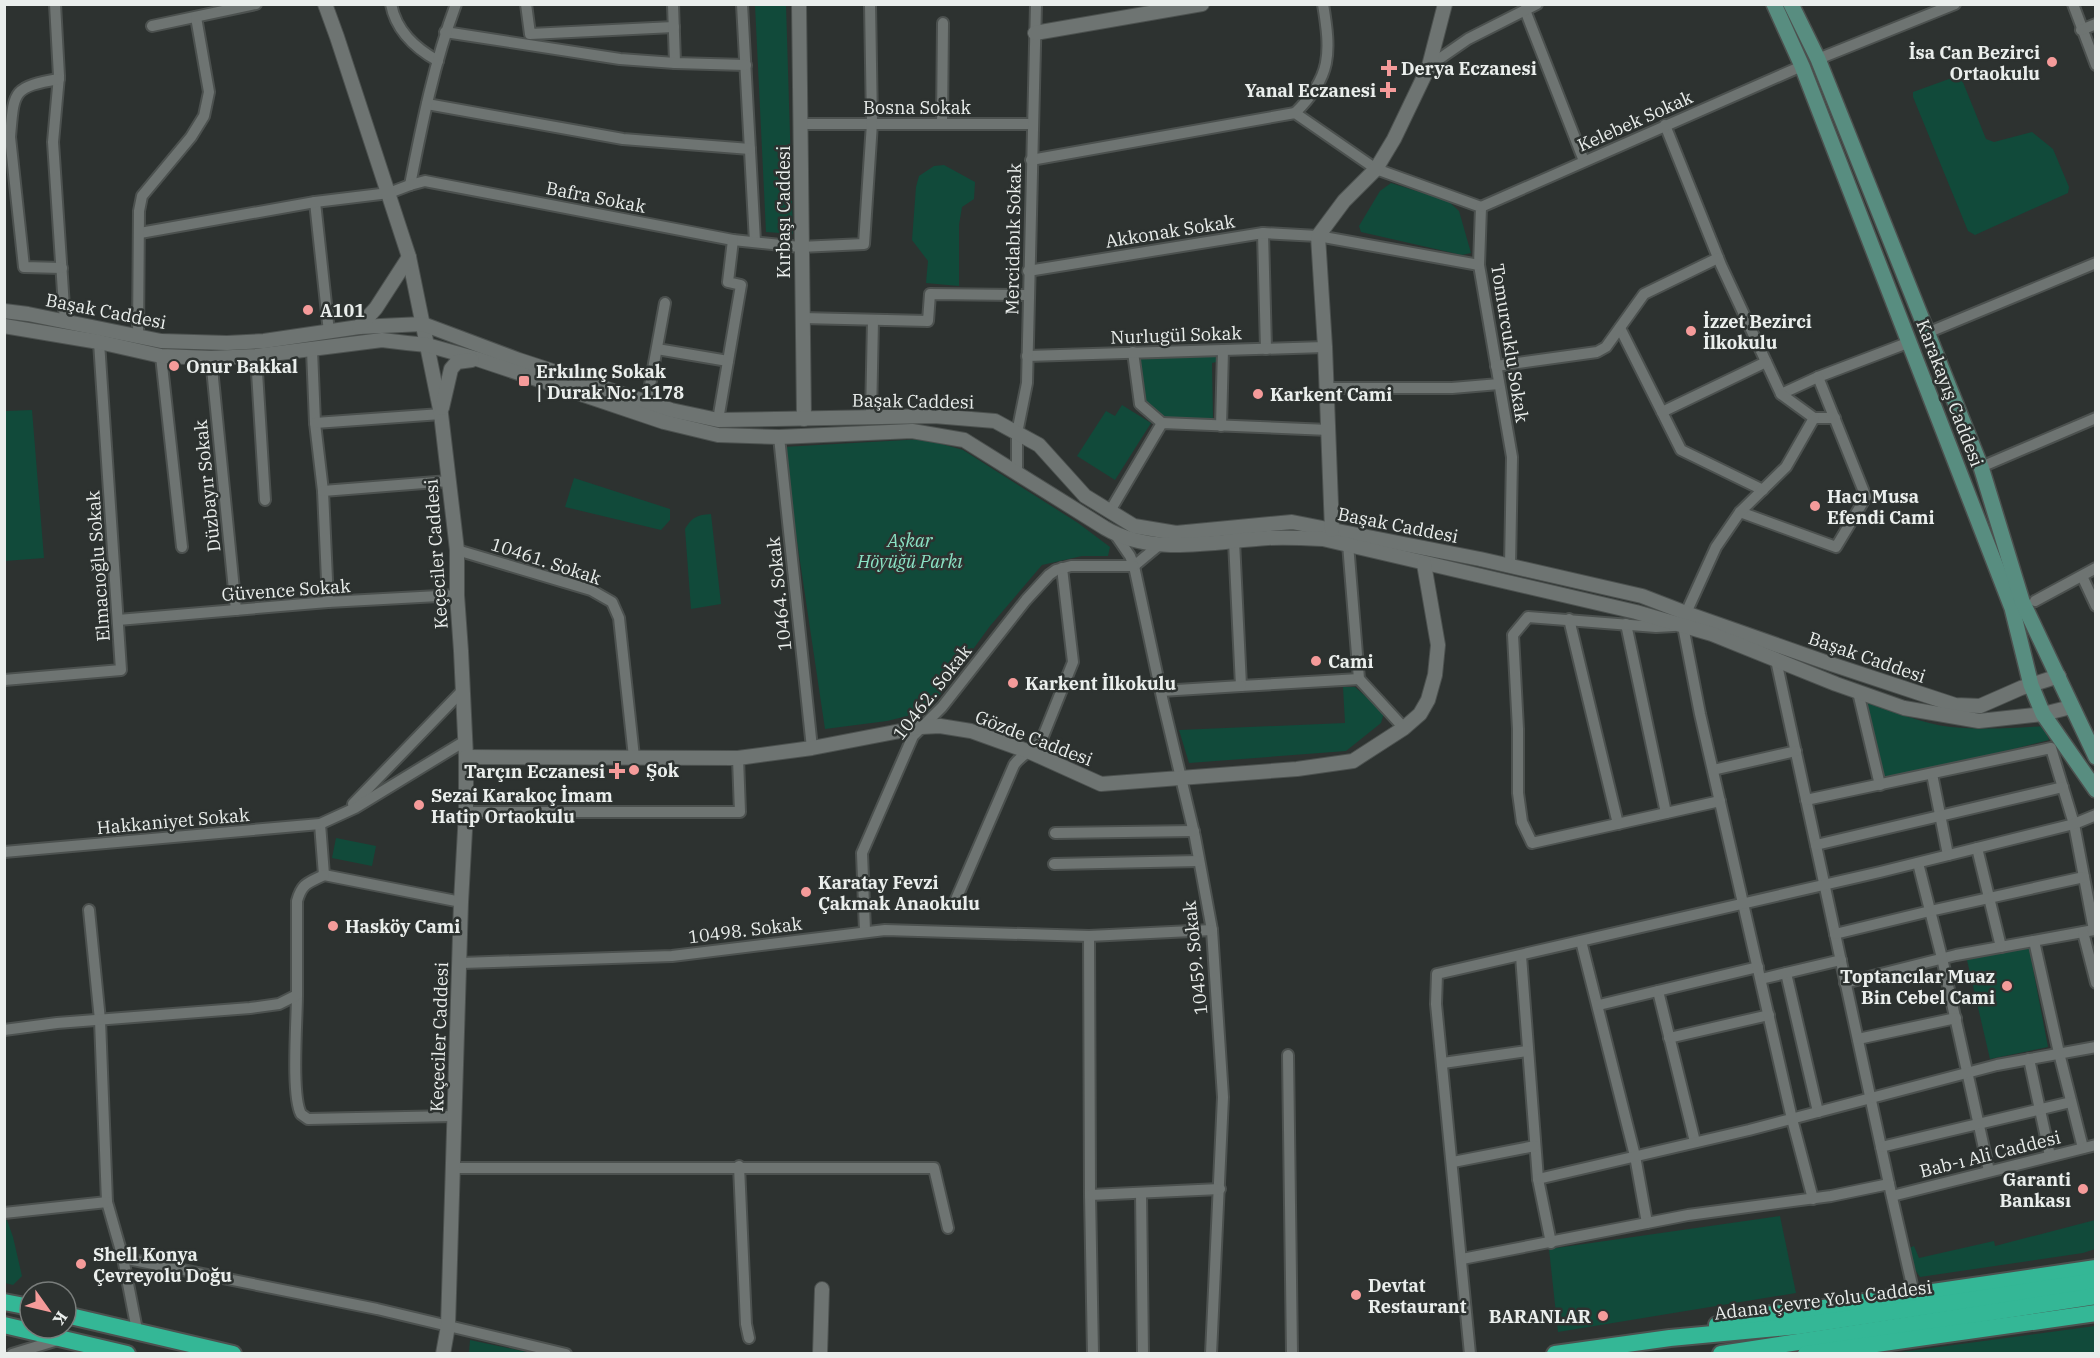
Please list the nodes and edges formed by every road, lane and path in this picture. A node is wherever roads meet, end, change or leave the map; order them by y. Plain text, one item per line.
1 (55, 4) edge
2 (256, 4) edge
3 (325, 4) edge
4 (391, 4) edge
5 (456, 4) edge
6 (526, 4) edge
7 (673, 4) edge
8 (742, 4) edge
9 (799, 4) edge
10 (870, 4) edge
11 (1036, 4) edge
12 (1202, 4) edge
13 (1323, 4) edge
14 (1440, 4) edge
15 (1445, 4) edge
16 (1537, 4) edge
17 (1774, 4) edge
18 (1791, 4) edge
19 (1955, 4) edge
20 (2073, 4) edge
21 (1525, 10) junction
22 (196, 17) junction
23 (943, 22) dead end
24 (1439, 22) junction
25 (2096, 24) edge
26 (152, 26) dead end
27 (674, 27) junction
28 (2081, 30) junction
29 (445, 32) junction
30 (1035, 33) junction
31 (530, 34) junction
32 (528, 46) junction
33 (1818, 59) junction
34 (438, 61) junction
35 (675, 63) junction
36 (746, 65) junction
37 (2096, 65) edge
38 (1429, 66) junction
39 (1802, 66) junction
40 (59, 79) junction
41 (427, 104) junction
42 (1295, 113) junction
43 (872, 123) junction
44 (942, 123) junction
45 (801, 124) junction
46 (1032, 124) junction
47 (1665, 125) junction
48 (7, 137) edge
49 (750, 149) junction
50 (1031, 160) junction
51 (1584, 161) junction
52 (1376, 169) junction
53 (410, 185) junction
54 (388, 194) junction
55 (315, 202) junction
56 (1481, 207) junction
57 (140, 233) junction
58 (1263, 233) junction
59 (1317, 236) junction
60 (733, 240) junction
61 (755, 242) junction
62 (800, 247) junction
63 (409, 257) junction
64 (1718, 258) junction
65 (2096, 263) edge
66 (1479, 266) junction
67 (62, 268) junction
68 (1028, 271) junction
69 (1027, 295) junction
70 (665, 303) dead end
71 (4, 311) edge
72 (802, 318) junction
73 (873, 320) junction
74 (65, 322) junction
75 (423, 324) junction
76 (4, 326) edge
77 (359, 327) junction
78 (1620, 328) junction
79 (329, 332) junction
80 (1927, 333) junction
81 (138, 337) junction
82 (99, 342) junction
83 (1910, 342) junction
84 (428, 345) junction
85 (1325, 347) junction
86 (657, 349) junction
87 (1266, 349) junction
88 (312, 350) junction
89 (1223, 350) junction
90 (1133, 352) junction
91 (161, 356) junction
92 (256, 356) junction
93 (1027, 356) junction
94 (212, 358) junction
95 (477, 359) junction
96 (728, 362) junction
97 (1766, 362) junction
98 (1496, 366) junction
99 (1818, 377) junction
100 (1499, 384) junction
101 (1327, 388) junction
102 (1781, 394) junction
103 (647, 402) junction
104 (1662, 412) junction
105 (441, 414) junction
106 (871, 417) junction
107 (1814, 418) junction
108 (1835, 418) junction
109 (2096, 418) edge
110 (804, 419) junction
111 (718, 420) junction
112 (315, 423) junction
113 (1162, 423) junction
114 (1221, 426) junction
115 (1329, 430) junction
116 (1017, 433) junction
117 (779, 436) junction
118 (1981, 467) junction
119 (1017, 473) junction
120 (449, 481) junction
121 (1763, 490) junction
122 (323, 491) junction
123 (265, 500) dead end
124 (1110, 511) junction
125 (1740, 512) junction
126 (1332, 530) junction
127 (1115, 534) junction
128 (1234, 541) junction
129 (1348, 544) junction
130 (1158, 546) junction
131 (182, 547) dead end
132 (457, 550) junction
133 (1424, 564) junction
134 (1134, 566) junction
135 (1510, 566) junction
136 (1062, 568) junction
137 (2096, 568) edge
138 (2082, 576) junction
139 (457, 596) junction
140 (328, 602) junction
141 (2035, 602) dead end
142 (2096, 606) edge
143 (236, 610) junction
144 (1569, 619) junction
145 (1685, 619) junction
146 (118, 620) junction
147 (1626, 624) junction
148 (1776, 660) junction
149 (2059, 676) junction
150 (1359, 679) junction
151 (4, 680) edge
152 (2031, 685) junction
153 (1241, 686) junction
154 (463, 690) junction
155 (1161, 691) junction
156 (1858, 692) junction
157 (2071, 707) junction
158 (2043, 714) junction
159 (921, 727) junction
160 (1404, 728) junction
161 (465, 741) junction
162 (812, 748) junction
163 (1796, 751) junction
164 (1030, 752) junction
165 (466, 757) junction
166 (634, 757) junction
167 (2096, 757) edge
168 (738, 758) junction
169 (1713, 770) junction
170 (1932, 774) junction
171 (1181, 779) junction
172 (1880, 785) junction
173 (2063, 787) junction
174 (2096, 790) edge
175 (1806, 800) junction
176 (1720, 801) junction
177 (466, 812) junction
178 (1666, 813) junction
179 (342, 815) junction
180 (2096, 815) edge
181 (1941, 817) junction
182 (320, 824) junction
183 (1618, 824) junction
184 (2074, 824) junction
185 (1194, 831) junction
186 (1055, 834) dead end
187 (1816, 845) junction
188 (1977, 848) junction
189 (4, 852) edge
190 (1948, 855) junction
191 (1199, 861) junction
192 (1918, 863) junction
193 (1054, 864) dead end
194 (324, 875) junction
195 (2085, 878) junction
196 (1824, 885) junction
197 (1990, 898) junction
198 (461, 902) junction
199 (1744, 903) junction
200 (954, 904) dead end
201 (89, 910) dead end
202 (1930, 911) junction
203 (1212, 930) junction
204 (864, 931) junction
205 (2083, 932) junction
206 (1835, 934) junction
207 (1089, 936) junction
208 (1581, 941) junction
209 (2034, 941) junction
210 (2001, 947) junction
211 (1521, 956) junction
212 (1942, 958) junction
213 (1841, 960) junction
214 (461, 963) junction
215 (1758, 967) junction
216 (1786, 973) junction
217 (1761, 979) junction
218 (1845, 983) junction
219 (2096, 983) edge
220 (1658, 991) junction
221 (297, 995) junction
222 (1599, 1005) junction
223 (1769, 1015) junction
224 (1956, 1018) junction
225 (100, 1020) junction
226 (4, 1030) edge
227 (1670, 1038) junction
228 (1858, 1039) junction
229 (2096, 1047) edge
230 (1527, 1051) junction
231 (2059, 1053) junction
232 (1288, 1055) dead end
233 (2029, 1059) junction
234 (1443, 1063) junction
235 (1968, 1073) junction
236 (1870, 1099) junction
237 (2071, 1102) junction
238 (2040, 1109) junction
239 (1818, 1112) junction
240 (454, 1116) junction
241 (1792, 1119) junction
242 (1980, 1123) junction
243 (1695, 1142) junction
244 (2096, 1145) edge
245 (1535, 1146) junction
246 (1881, 1147) junction
247 (2083, 1148) junction
248 (1635, 1156) junction
249 (2050, 1156) junction
250 (1453, 1162) junction
251 (738, 1166) junction
252 (453, 1168) junction
253 (1989, 1171) junction
254 (1538, 1179) junction
255 (1889, 1184) junction
256 (1220, 1189) junction
257 (1141, 1193) junction
258 (1090, 1195) junction
259 (1892, 1196) junction
260 (1813, 1198) junction
261 (107, 1202) junction
262 (4, 1214) edge
263 (1647, 1223) junction
264 (948, 1227) dead end
265 (1551, 1243) junction
266 (123, 1258) junction
267 (1462, 1259) junction
268 (2096, 1268) edge
269 (2096, 1281) edge
270 (822, 1289) dead end
271 (1914, 1294) junction
272 (2096, 1296) edge
273 (2096, 1313) edge
274 (78, 1318) edge
275 (137, 1330) junction
276 (749, 1338) dead end
277 (1670, 1338) junction
278 (58, 1340) edge
279 (66, 1340) edge
280 (447, 1343) edge
281 (13, 1353) edge
282 (127, 1353) edge
283 (233, 1353) edge
284 (566, 1353) edge
285 (820, 1353) edge
286 (1093, 1353) edge
287 (1143, 1353) edge
288 (1211, 1353) edge
289 (1292, 1353) edge
290 (1470, 1353) edge
291 (1555, 1353) edge
292 (1721, 1353) edge
293 (1806, 1353) edge

1 - 40 street
2 - 22 street
3 - 54 street
4 - 34 street
5 - 29 street
6 - 31 street
7 - 27 street
8 - 36 street
9 - 45 street, Kırbaşı Caddesi
10 - 43 street
11 - 30 street, Mercidabık Sokak
12 - 30 street
13 - 42 street
14 - 24 street
15 - 24 street
16 - 21 street
17 - 39 main road, Karakayış Caddesi
18 - 33 main road, Karakayış Caddesi
19 - 33 street
20 - 28 street
21 - 38 street
21 - 51 street
22 - 26 street
22 - 57 street
23 - 44 street
24 - 38 street
25 - 28 street
27 - 31 street
27 - 35 street
28 - 37 street
29 - 32 street
29 - 34 street
30 - 46 street, Mercidabık Sokak
31 - 32 street
32 - 35 street
33 - 80 main road, Karakayış Caddesi
34 - 41 street
35 - 36 street
36 - 49 street
38 - 52 street
39 - 47 street, Kelebek Sokak
39 - 83 main road, Karakayış Caddesi
40 - 48 street
40 - 67 street
41 - 49 street
41 - 53 street
42 - 50 street
42 - 52 street
43 - 44 street, Bosna Sokak
43 - 45 street, Bosna Sokak
43 - 62 street, Bafra Sokak
44 - 46 street, Bosna Sokak
45 - 62 street, Kırbaşı Caddesi
46 - 50 street, Mercidabık Sokak
47 - 51 street, Kelebek Sokak
47 - 64 street
48 - 67 street
49 - 61 street
50 - 68 street, Mercidabık Sokak
51 - 56 street, Kelebek Sokak
52 - 56 street
52 - 59 street
53 - 54 street, Bafra Sokak
53 - 60 street, Bafra Sokak
54 - 55 street, Bafra Sokak
54 - 63 street
55 - 57 street, Bafra Sokak
55 - 79 street
56 - 66 street, Tomurcuklu Sokak
57 - 81 street
58 - 59 street, Akkonak Sokak
58 - 68 street, Akkonak Sokak
58 - 87 street
59 - 66 street, Akkonak Sokak
59 - 85 street
60 - 61 street, Bafra Sokak
60 - 96 street
61 - 62 street, Bafra Sokak
62 - 72 street, Kırbaşı Caddesi
63 - 75 street
63 - 77 street
64 - 78 street
64 - 97 street
65 - 80 street
66 - 98 street, Tomurcuklu Sokak
67 - 74 street
68 - 69 street, Mercidabık Sokak
69 - 73 street
69 - 93 street, Mercidabık Sokak
70 - 86 street
71 - 74 street, Başak Caddesi
72 - 73 street
72 - 110 street, Kırbaşı Caddesi
73 - 106 street
74 - 81 street, Başak Caddesi
75 - 77 street, Başak Caddesi
75 - 84 street
75 - 103 street, Başak Caddesi
76 - 82 street, Başak Caddesi
77 - 79 street, Başak Caddesi
78 - 98 street
78 - 104 street
79 - 81 street, Başak Caddesi
80 - 118 main road, Karakayış Caddesi
82 - 91 street, Başak Caddesi
82 - 146 street, Elmacıoğlu Sokak
83 - 99 street
83 - 152 main road, Karakayış Caddesi
84 - 88 street, Başak Caddesi
84 - 95 street, Başak Caddesi
84 - 105 street, Keçeciler Caddesi
85 - 87 street, Nurlugül Sokak
85 - 101 street
86 - 96 street
86 - 103 street
87 - 89 street, Nurlugül Sokak
88 - 92 street, Başak Caddesi
88 - 112 street
89 - 90 street, Nurlugül Sokak
89 - 114 street
90 - 93 street, Nurlugül Sokak
90 - 113 street
91 - 94 street, Başak Caddesi
91 - 131 street
92 - 94 street, Başak Caddesi
92 - 123 street
93 - 116 street, Mercidabık Sokak
94 - 143 street, Düzbayır Sokak
95 - 105 street
95 - 117 street, Başak Caddesi
96 - 111 street
97 - 102 street
97 - 104 street
98 - 100 street, Tomurcuklu Sokak
99 - 102 street
99 - 108 street
100 - 101 street
100 - 135 street, Tomurcuklu Sokak
101 - 115 street
102 - 107 street
103 - 111 street, Başak Caddesi
104 - 121 street
105 - 112 street
105 - 120 street, Keçeciler Caddesi
106 - 110 street, Başak Caddesi
106 - 116 street, Başak Caddesi
107 - 108 street
107 - 121 street
108 - 125 street
109 - 118 street
110 - 111 street, Başak Caddesi
112 - 122 street
113 - 114 street
113 - 124 street
114 - 115 street
115 - 126 street
116 - 119 street, Mercidabık Sokak
116 - 124 street, Başak Caddesi
117 - 119 street, Başak Caddesi
117 - 162 street, 10464. Sokak
118 - 149 main road, Karakayış Caddesi
119 - 127 street, Başak Caddesi
120 - 122 street
120 - 132 street, Keçeciler Caddesi
121 - 125 street
122 - 140 street
124 - 126 street, Başak Caddesi
125 - 145 street
126 - 135 street, Başak Caddesi
127 - 130 street, Başak Caddesi
127 - 134 street, 10459. Sokak
128 - 129 street, Başak Caddesi
128 - 130 street, Başak Caddesi
128 - 153 street
129 - 133 street, Başak Caddesi
129 - 150 street
130 - 134 street
132 - 139 street, Keçeciler Caddesi
132 - 166 street, 10461. Sokak
133 - 145 street, Başak Caddesi
133 - 160 street, Gözde Caddesi
134 - 136 street
134 - 155 street, 10459. Sokak
135 - 145 street, Başak Caddesi
136 - 159 street, 10462. Sokak
136 - 164 street
137 - 138 street
138 - 141 street
138 - 142 street
139 - 140 street, Güvence Sokak
139 - 154 street, Keçeciler Caddesi
140 - 143 street, Güvence Sokak
143 - 146 street, Güvence Sokak
144 - 147 street
144 - 183 street
144 - 183 street
145 - 147 street
145 - 148 street, Başak Caddesi
145 - 152 street, Başak Caddesi
145 - 169 street
146 - 151 street, Elmacıoğlu Sokak
147 - 178 street
148 - 156 street, Başak Caddesi
148 - 163 street
149 - 152 street, Başak Caddesi
149 - 157 main road, Karakayış Caddesi
150 - 153 street
150 - 160 street
152 - 158 main road, Karakayış Caddesi
153 - 155 street
154 - 161 street, Keçeciler Caddesi
154 - 179 street, Hakkaniyet Sokak
155 - 171 street, 10459. Sokak
156 - 158 street, Başak Caddesi
156 - 172 street
157 - 158 street, Başak Caddesi
157 - 167 main road, Karakayış Caddesi
158 - 174 main road, Karakayış Caddesi
159 - 162 street, Gözde Caddesi
159 - 164 street, Gözde Caddesi
159 - 204 street, 10462. Sokak
160 - 171 street, Gözde Caddesi
161 - 165 street, Keçeciler Caddesi
161 - 179 street, Hakkaniyet Sokak
162 - 168 street, Gözde Caddesi
163 - 169 street
163 - 175 street
164 - 171 street, Gözde Caddesi
164 - 200 street
165 - 166 street, Gözde Caddesi
165 - 177 street, Keçeciler Caddesi
166 - 168 street, Gözde Caddesi
168 - 177 street
169 - 176 street
170 - 172 street
170 - 173 street
170 - 181 street
171 - 185 street, 10459. Sokak
172 - 175 street
173 - 181 street
173 - 184 street
175 - 187 street
176 - 178 street
176 - 199 street
177 - 198 street, Keçeciler Caddesi
178 - 183 street
179 - 182 street, Hakkaniyet Sokak
180 - 184 street
181 - 187 street
181 - 190 street
182 - 189 street, Hakkaniyet Sokak
182 - 194 street
184 - 188 street
184 - 195 street
185 - 186 street
185 - 191 street, 10459. Sokak
187 - 196 street
188 - 190 street
188 - 197 street
190 - 192 street
191 - 193 street
191 - 203 street, 10459. Sokak
192 - 196 street
192 - 202 street
194 - 198 street
194 - 221 street
195 - 197 street
195 - 205 street
196 - 199 street
196 - 206 street
197 - 202 street
197 - 210 street
198 - 214 street, Keçeciler Caddesi
199 - 208 street
199 - 215 street
201 - 225 street
202 - 206 street
202 - 212 street
203 - 207 street, 10498. Sokak
203 - 256 street, 10459. Sokak
204 - 207 street, 10498. Sokak
204 - 214 street, 10498. Sokak
205 - 209 street
205 - 219 street
206 - 213 street
207 - 258 street
208 - 211 street
208 - 222 street
209 - 210 street
209 - 231 street
210 - 212 street
211 - 230 street
211 - 234 street
212 - 218 street
212 - 224 street
213 - 216 street
213 - 218 street
214 - 240 street, Keçeciler Caddesi
215 - 217 street
215 - 220 street
216 - 217 street
216 - 239 street
217 - 223 street
218 - 228 street
220 - 222 street
220 - 227 street
221 - 225 street
221 - 240 street
222 - 248 street
223 - 227 street
223 - 241 street
224 - 228 street
224 - 235 street
225 - 226 street
225 - 261 street
227 - 243 street
228 - 236 street
229 - 231 street
230 - 234 street
230 - 245 street
231 - 233 street
231 - 237 street
232 - 289 street
233 - 235 street
233 - 238 street
234 - 250 street
235 - 236 street
235 - 242 street
236 - 239 street
236 - 246 street
237 - 238 street
237 - 247 street
238 - 242 street
238 - 249 street
239 - 241 street
240 - 252 street, Keçeciler Caddesi
241 - 243 street
241 - 260 street
242 - 246 street
242 - 253 street
243 - 248 street
244 - 247 street, Bab-ı Ali Caddesi
245 - 250 street
245 - 254 street
246 - 255 street
247 - 249 street, Bab-ı Ali Caddesi
248 - 254 street
248 - 263 street
249 - 253 street, Bab-ı Ali Caddesi
250 - 267 street
251 - 252 street
251 - 264 street
251 - 276 street
252 - 280 street, Keçeciler Caddesi
253 - 259 street, Bab-ı Ali Caddesi
254 - 265 street
255 - 259 street
255 - 260 street
256 - 257 street
256 - 288 street, 10459. Sokak
257 - 258 street
257 - 287 street
258 - 286 street
259 - 271 street
260 - 263 street
261 - 262 street
261 - 266 street
263 - 265 street
265 - 267 street
266 - 275 street
266 - 280 street
267 - 290 street
268 - 271 highway
269 - 277 highway, Adana Çevre Yolu Caddesi
270 - 285 street
271 - 277 highway
272 - 292 highway, Adana Çevre Yolu Caddesi
273 - 293 highway
274 - 275 highway
275 - 283 highway
277 - 291 highway, Adana Çevre Yolu Caddesi
278 - 281 street
279 - 282 highway
280 - 284 street

